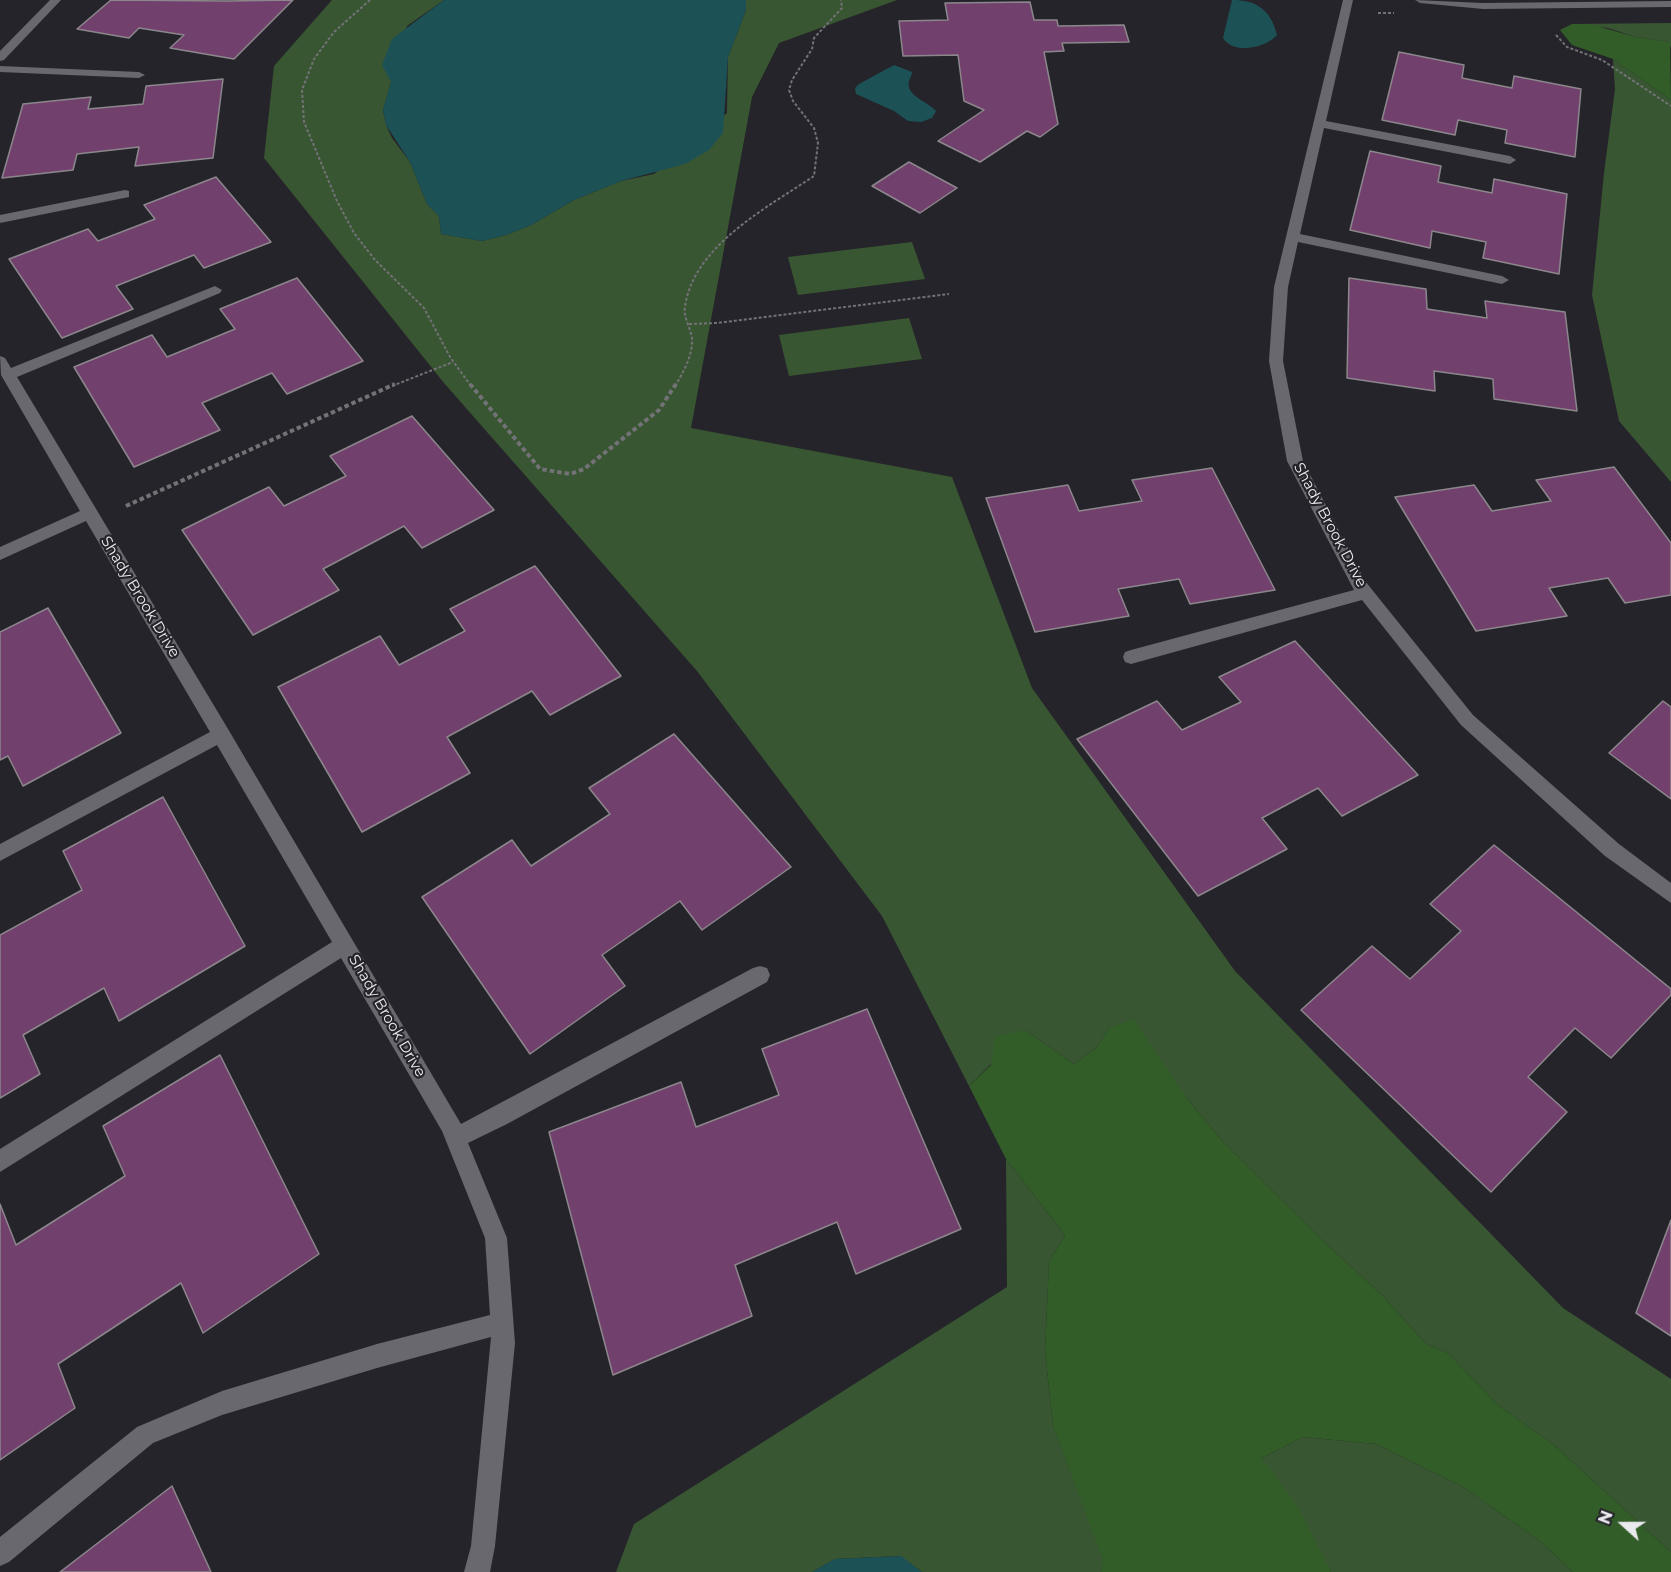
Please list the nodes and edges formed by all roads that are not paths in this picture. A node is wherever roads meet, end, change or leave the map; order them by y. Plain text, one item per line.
1 (56, 0) edge
2 (1348, 0) edge
3 (1420, 0) edge
4 (1671, 4) edge
5 (2, 53) edge
6 (0, 69) edge
7 (140, 75) dead end
8 (1319, 123) junction
9 (1510, 160) dead end
10 (125, 194) dead end
11 (0, 219) edge
12 (1293, 237) junction
13 (1502, 280) dead end
14 (215, 290) dead end
15 (0, 361) edge
16 (8, 375) junction
17 (90, 513) junction
18 (0, 554) edge
19 (1366, 593) junction
20 (1131, 657) dead end
21 (222, 734) junction
22 (0, 853) edge
23 (1671, 894) edge
24 (345, 945) junction
25 (760, 975) dead end
26 (455, 1138) junction
27 (0, 1161) edge
28 (501, 1323) junction
29 (0, 1553) edge
30 (477, 1572) edge

1 - 5 street
2 - 8 street, Shady Brook Drive
3 - 4 street
6 - 7 street
8 - 9 street
8 - 12 street, Shady Brook Drive
10 - 11 street
12 - 13 street
12 - 19 street, Shady Brook Drive
14 - 16 street
15 - 16 street, Shady Brook Drive
16 - 17 street, Shady Brook Drive
17 - 18 street
17 - 21 street, Shady Brook Drive
19 - 20 street
19 - 23 street, Shady Brook Drive
21 - 22 street
21 - 24 street, Shady Brook Drive
24 - 26 street, Shady Brook Drive
24 - 27 street
25 - 26 street
26 - 28 street, Shady Brook Drive
28 - 29 street
28 - 30 street, Shady Brook Drive

